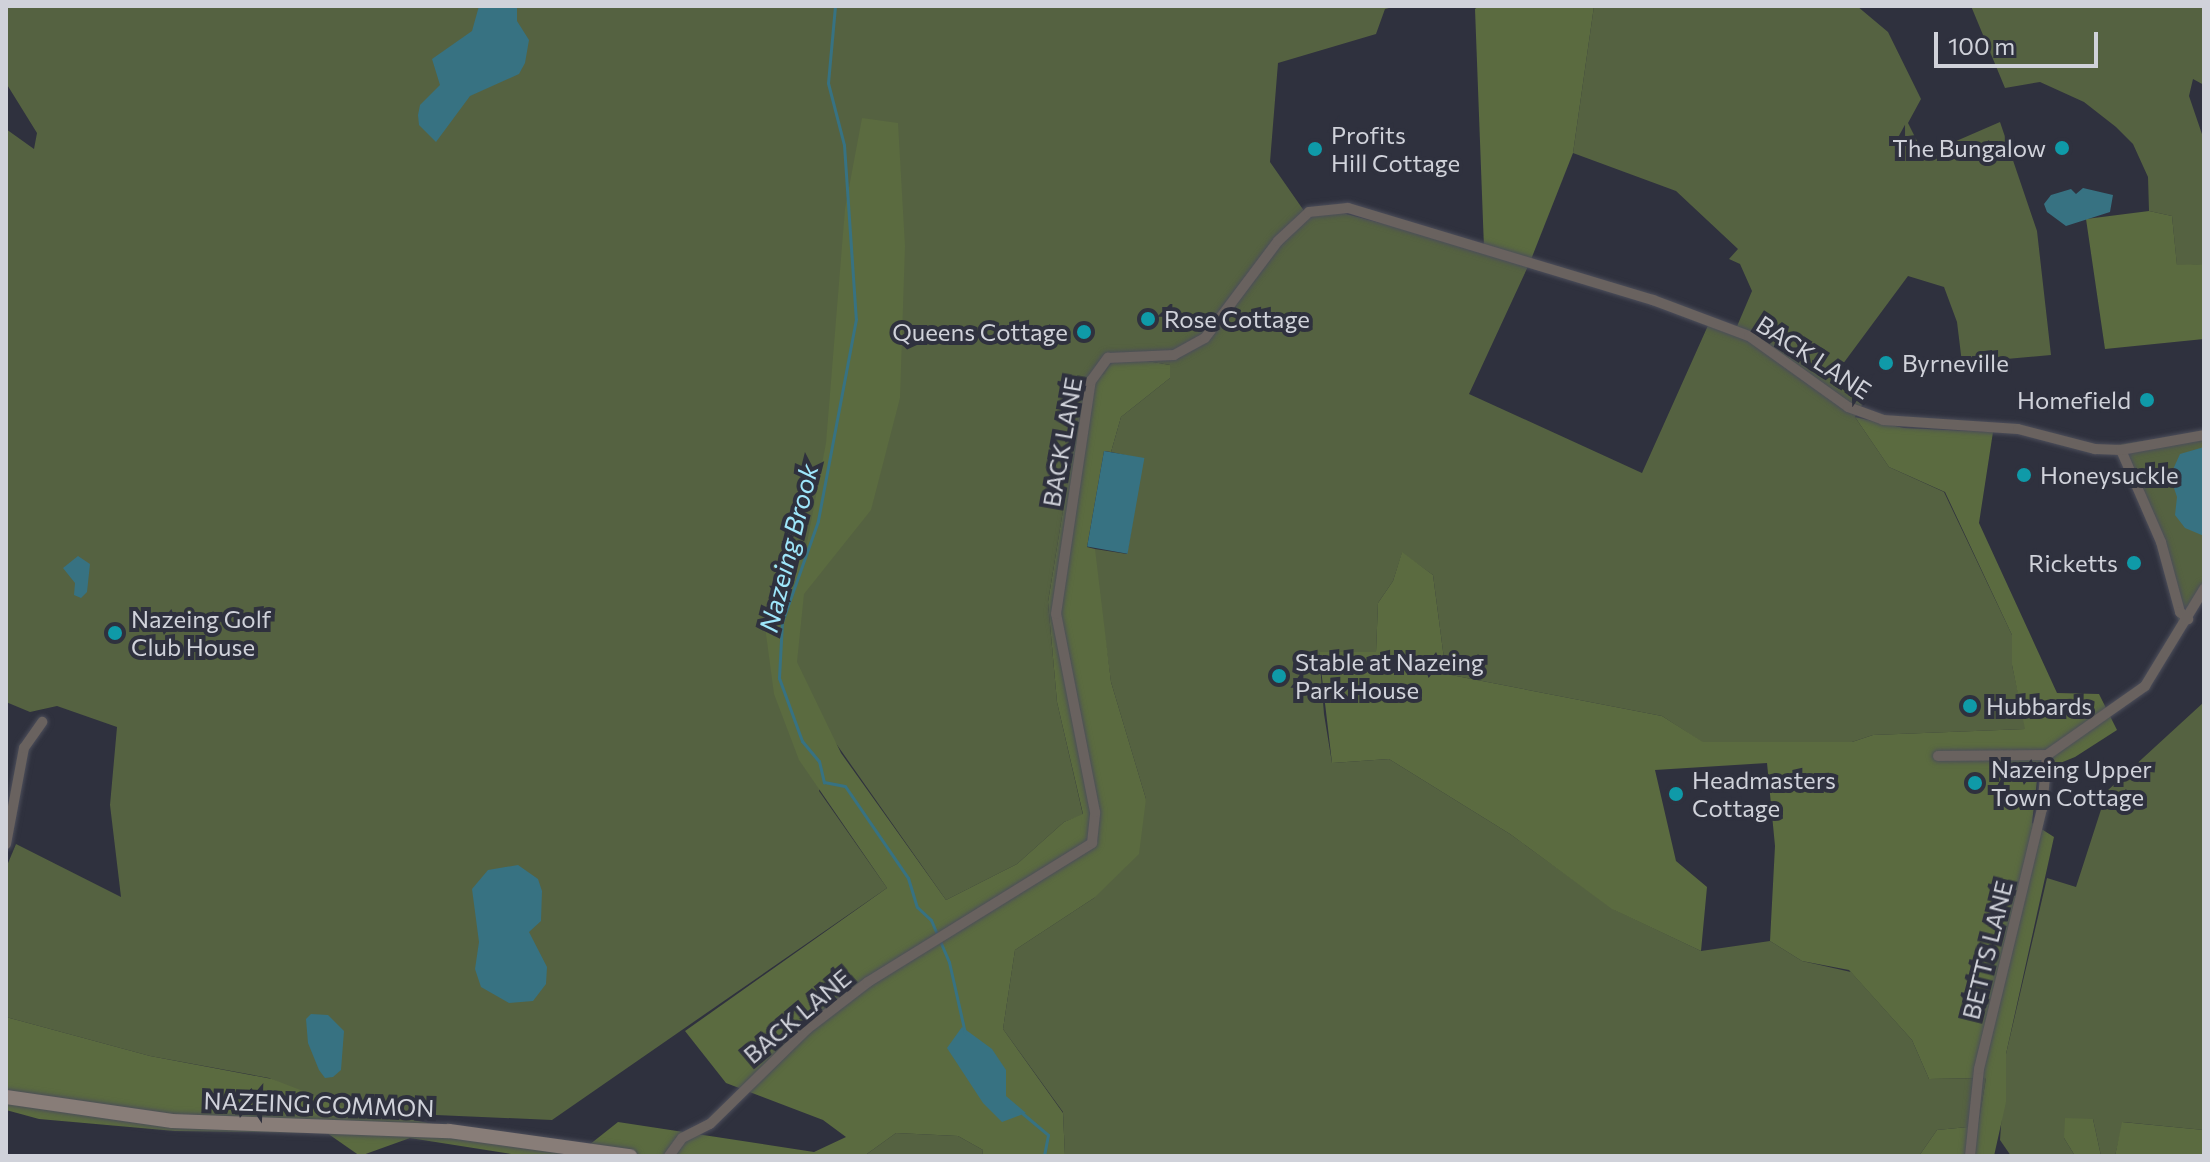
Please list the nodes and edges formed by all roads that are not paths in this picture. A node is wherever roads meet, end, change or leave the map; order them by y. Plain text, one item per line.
1 (2204, 435) edge
2 (2121, 450) junction
3 (2204, 589) edge
4 (2188, 619) junction
5 (42, 722) dead end
6 (2047, 755) junction
7 (1938, 756) dead end
8 (6, 844) edge
9 (6, 1097) edge
10 (630, 1156) edge
11 (669, 1156) edge
12 (1970, 1156) edge

1 - 2 street, BACK LANE
2 - 4 street
2 - 11 street, BACK LANE
3 - 4 street
4 - 6 street
5 - 8 street
6 - 7 street
6 - 12 street, BETTS LANE
9 - 10 street, NAZEING COMMON

